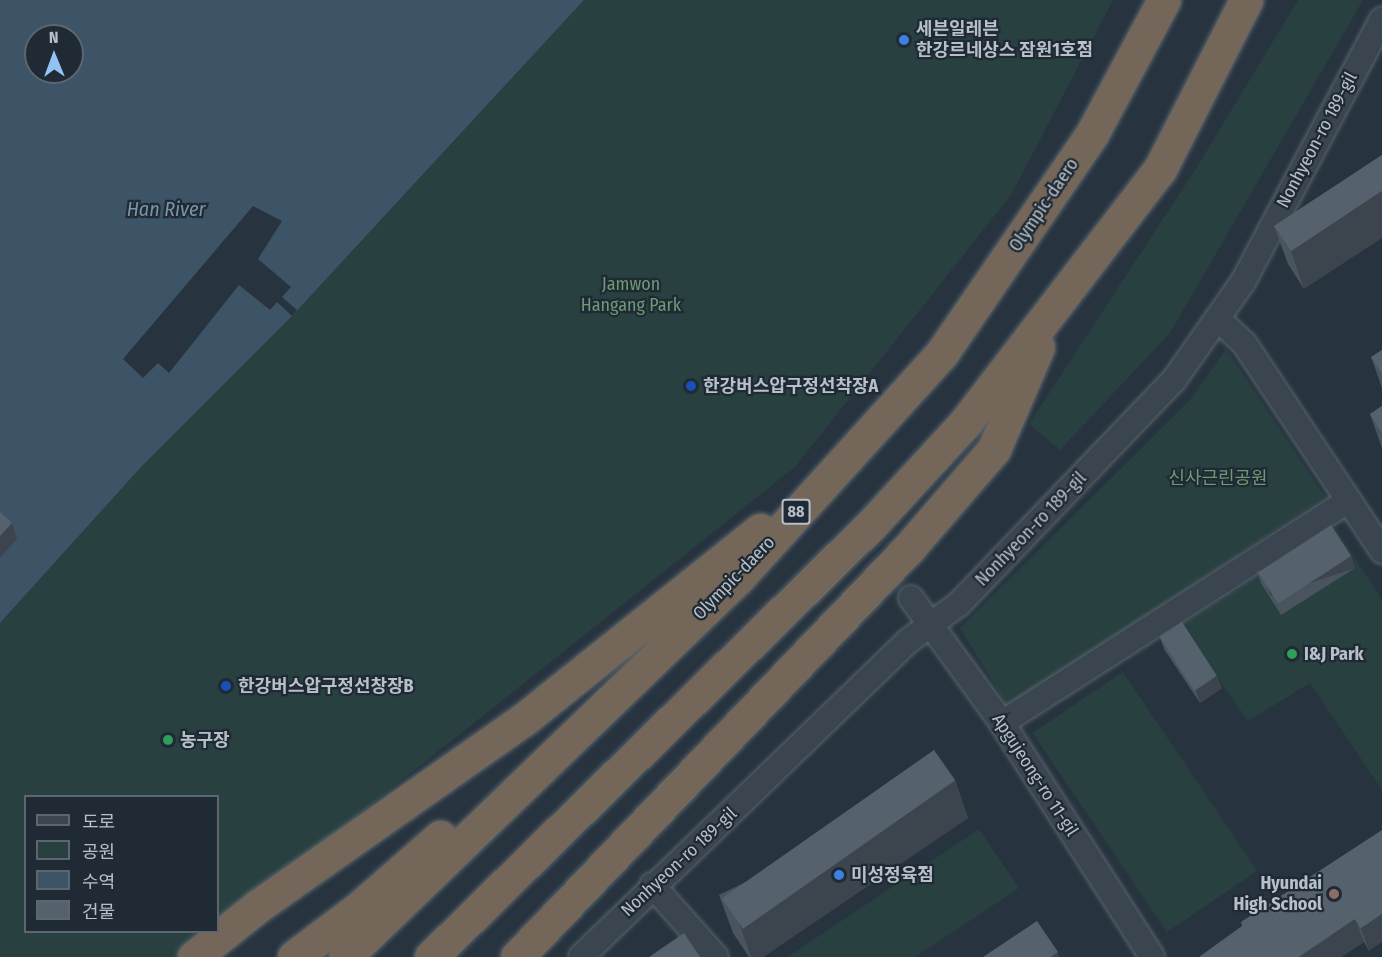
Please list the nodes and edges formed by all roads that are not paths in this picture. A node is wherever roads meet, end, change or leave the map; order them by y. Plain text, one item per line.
1 (1164, 0) edge
2 (1246, 0) edge
3 (1382, 20) edge
4 (1057, 302) junction
5 (1219, 320) junction
6 (826, 478) junction
7 (1349, 500) junction
8 (1382, 551) edge
9 (911, 598) dead end
10 (933, 625) junction
11 (1002, 723) junction
12 (493, 811) junction
13 (652, 885) junction
14 (194, 957) edge
15 (294, 957) edge
16 (345, 957) edge
17 (431, 957) edge
18 (517, 957) edge
19 (580, 957) edge
20 (716, 957) edge
21 (1152, 957) edge

1 - 6 highway, Olympic-daero / 88
2 - 4 highway
3 - 5 street, Nonhyeon-ro 189-gil
4 - 17 highway
4 - 18 highway
5 - 7 street
5 - 10 street, Nonhyeon-ro 189-gil
6 - 12 highway, Olympic-daero / 88
6 - 14 highway
7 - 8 street
7 - 11 street
9 - 10 street, Apgujeong-ro 11-gil
10 - 11 street, Apgujeong-ro 11-gil
10 - 13 street, Nonhyeon-ro 189-gil
11 - 21 street, Apgujeong-ro 11-gil
12 - 15 highway
12 - 16 highway, Olympic-daero / 88
13 - 19 street, Nonhyeon-ro 189-gil
13 - 20 street

